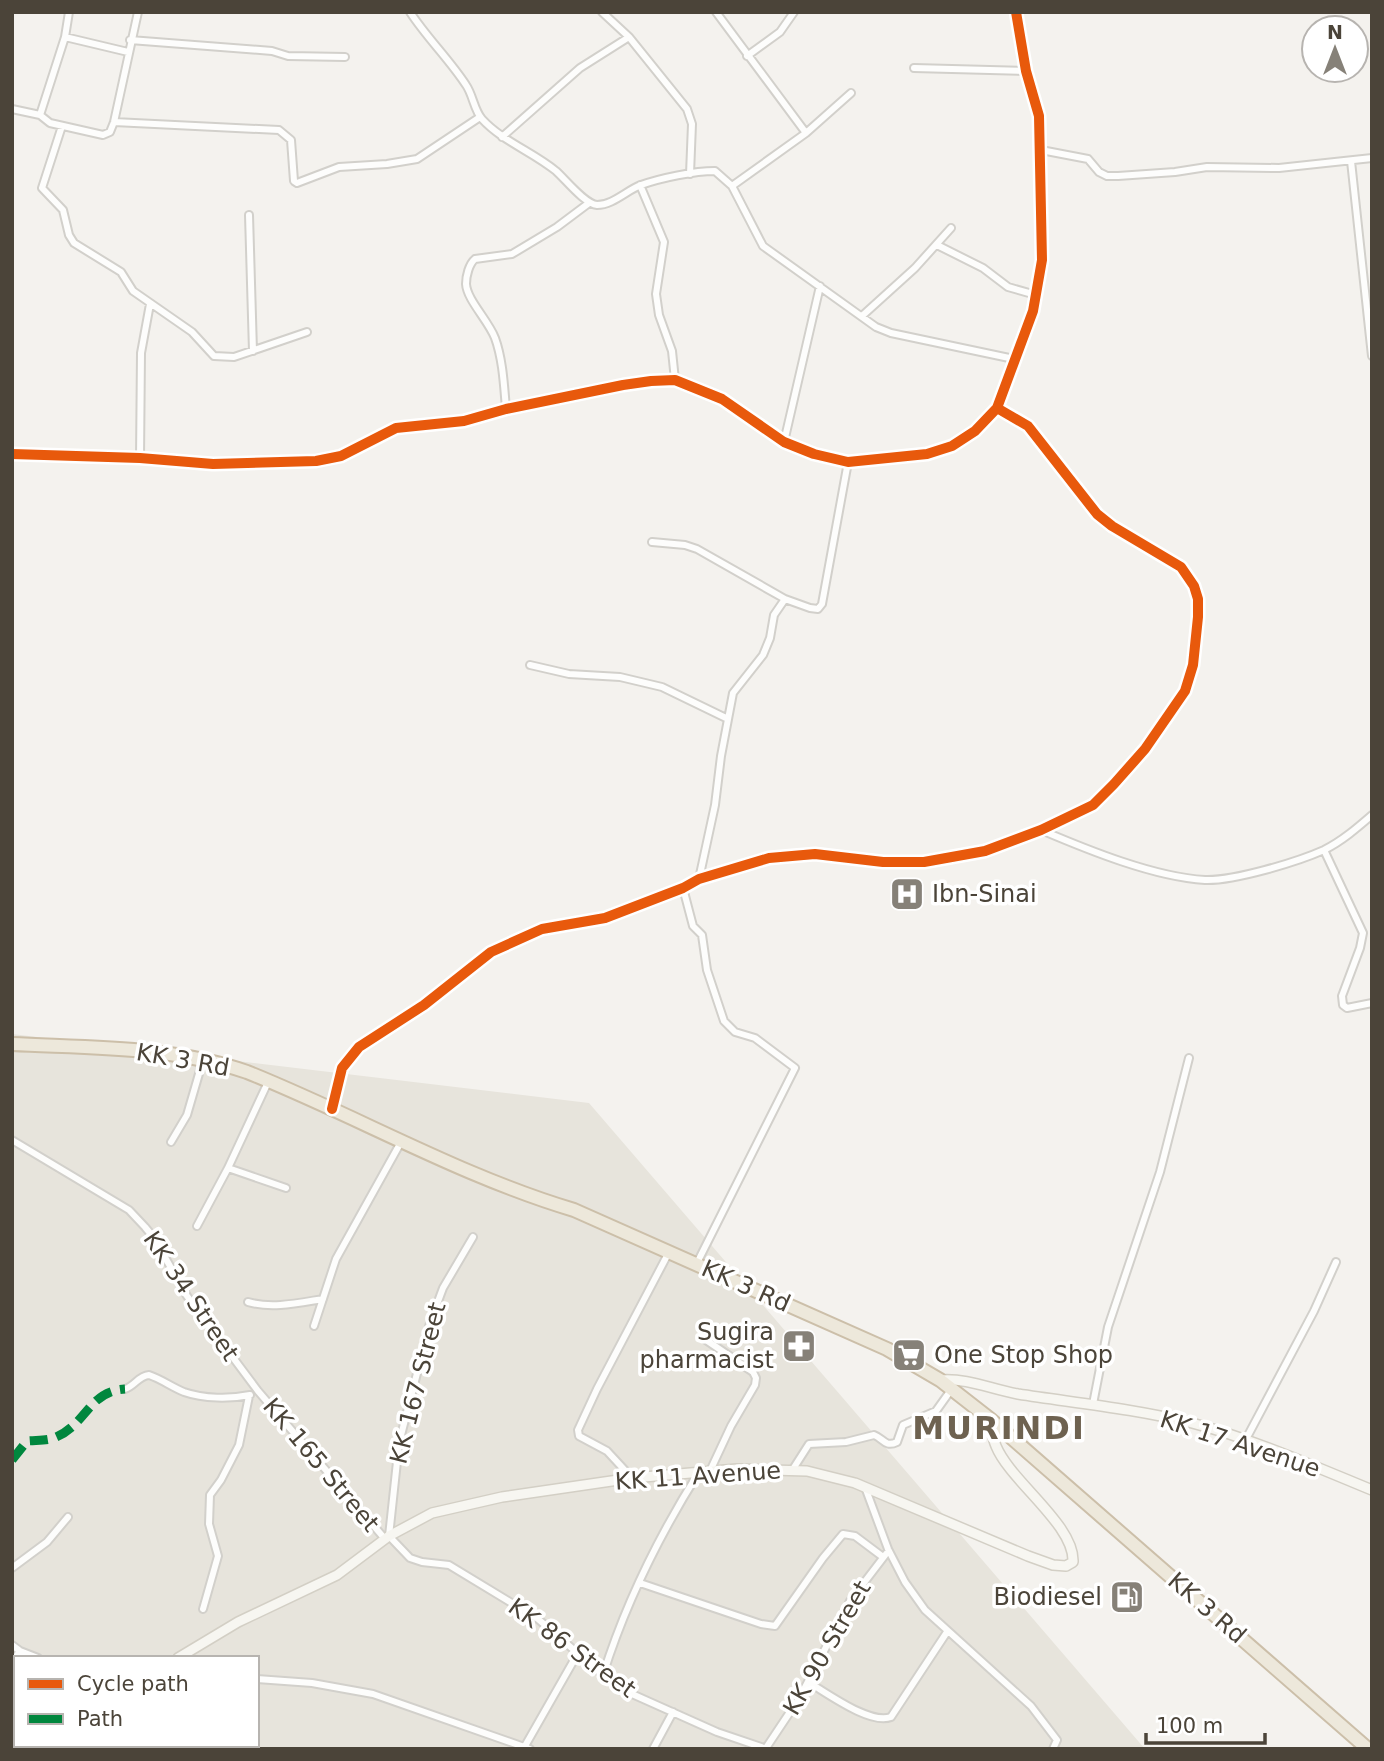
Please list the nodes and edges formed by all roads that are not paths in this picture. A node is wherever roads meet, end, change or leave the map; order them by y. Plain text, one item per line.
1 (69, 12) edge
2 (138, 12) edge
3 (410, 12) edge
4 (602, 12) edge
5 (716, 12) edge
6 (794, 12) edge
7 (1017, 12) edge
8 (65, 37) junction
9 (629, 37) junction
10 (130, 40) junction
11 (128, 52) junction
12 (747, 56) junction
13 (345, 57) dead end
14 (914, 68) dead end
15 (1026, 71) junction
16 (851, 93) dead end
17 (12, 109) edge
18 (40, 116) junction
19 (480, 117) junction
20 (114, 121) junction
21 (62, 126) junction
22 (806, 133) junction
23 (502, 137) junction
24 (1041, 150) junction
25 (1372, 158) edge
26 (1351, 161) junction
27 (690, 174) junction
28 (640, 185) junction
29 (732, 186) junction
30 (589, 203) junction
31 (249, 215) dead end
32 (951, 228) dead end
33 (937, 245) junction
34 (820, 286) junction
35 (1036, 295) junction
36 (150, 303) junction
37 (862, 316) junction
38 (307, 332) dead end
39 (253, 351) junction
40 (1372, 356) edge
41 (1014, 359) junction
42 (676, 380) junction
43 (997, 408) junction
44 (506, 409) junction
45 (784, 442) junction
46 (12, 454) edge
47 (140, 458) junction
48 (848, 462) junction
49 (652, 542) dead end
50 (785, 599) junction
51 (530, 665) dead end
52 (728, 719) junction
53 (1372, 815) edge
54 (1041, 830) junction
55 (1324, 850) junction
56 (699, 879) junction
57 (683, 888) junction
58 (1372, 1003) edge
59 (12, 1044) edge
60 (1189, 1058) dead end
61 (203, 1059) junction
62 (269, 1080) junction
63 (332, 1109) junction
64 (12, 1140) edge
65 (171, 1142) dead end
66 (401, 1142) junction
67 (228, 1168) junction
68 (286, 1188) dead end
69 (197, 1226) dead end
70 (473, 1237) dead end
71 (669, 1252) junction
72 (1336, 1262) dead end
73 (697, 1263) junction
74 (323, 1299) junction
75 (247, 1302) dead end
76 (314, 1326) dead end
77 (706, 1340) dead end
78 (940, 1380) junction
79 (125, 1389) dead end
80 (951, 1390) junction
81 (258, 1391) junction
82 (249, 1396) junction
83 (1093, 1404) junction
84 (990, 1419) junction
85 (1245, 1441) junction
86 (793, 1469) junction
87 (710, 1471) junction
88 (699, 1472) junction
89 (632, 1478) junction
90 (865, 1487) junction
91 (1372, 1490) edge
92 (68, 1517) dead end
93 (387, 1538) junction
94 (888, 1549) junction
95 (883, 1557) junction
96 (12, 1567) edge
97 (640, 1583) junction
98 (203, 1609) dead end
99 (947, 1632) junction
100 (12, 1645) edge
101 (20, 1651) junction
102 (578, 1653) junction
103 (16, 1656) edge
104 (33, 1656) edge
105 (181, 1656) edge
106 (603, 1675) junction
107 (259, 1679) edge
108 (808, 1682) junction
109 (673, 1712) junction
110 (503, 1740) junction
111 (527, 1747) edge
112 (766, 1748) edge
113 (496, 1749) edge
114 (653, 1749) edge
115 (1053, 1749) edge
116 (1368, 1749) edge

1 - 8 street
2 - 10 street
3 - 19 street
4 - 9 street
5 - 12 street
6 - 12 street
7 - 15 street
8 - 11 street
8 - 18 street
9 - 23 street
9 - 27 street
10 - 11 street
10 - 13 street
11 - 20 street
12 - 22 street
14 - 15 street
15 - 24 street
16 - 22 street
17 - 18 street
18 - 21 street
19 - 20 street
19 - 23 street
20 - 21 street
21 - 36 street
22 - 29 street
23 - 30 street
24 - 26 street
24 - 35 street
25 - 26 street
26 - 40 street
27 - 28 street
27 - 29 street
28 - 30 street
28 - 42 street
29 - 34 street
30 - 44 street
31 - 39 street
32 - 33 street
33 - 35 street
33 - 37 street
34 - 37 street
34 - 45 street
35 - 41 street
36 - 39 street
36 - 47 street
37 - 41 street
38 - 39 street
41 - 43 street
42 - 44 street
42 - 45 street
43 - 48 street
43 - 54 street
44 - 47 street
45 - 48 street
46 - 47 street
48 - 50 street
49 - 50 street
50 - 52 street
51 - 52 street
52 - 56 street
53 - 55 street
54 - 55 street
54 - 56 street
55 - 58 street
56 - 57 street
57 - 63 street
57 - 73 street
59 - 61 highway, KK 3 Rd
60 - 83 street
61 - 62 highway, KK 3 Rd
61 - 65 street
62 - 63 highway, KK 3 Rd
62 - 67 street
63 - 66 highway, KK 3 Rd
64 - 81 street, KK 34 Street
66 - 71 highway, KK 3 Rd
66 - 74 street
67 - 68 street
67 - 69 street
70 - 93 street, KK 167 Street
71 - 73 highway, KK 3 Rd
71 - 89 street
72 - 85 street
73 - 78 highway, KK 3 Rd
74 - 75 street
74 - 76 street
77 - 87 street
78 - 80 highway, KK 3 Rd
78 - 83 main road, KK 17 Avenue
79 - 82 street
80 - 84 highway, KK 3 Rd
80 - 86 street
81 - 82 street
81 - 93 street, KK 165 Street
82 - 98 street
83 - 85 main road, KK 17 Avenue
84 - 90 main road, KK 11 Avenue
84 - 116 highway, KK 3 Rd
85 - 91 main road, KK 17 Avenue
86 - 87 main road, KK 11 Avenue
86 - 90 main road, KK 11 Avenue
87 - 88 main road, KK 11 Avenue
88 - 89 main road, KK 11 Avenue
88 - 97 street
89 - 93 main road, KK 11 Avenue
90 - 94 street
92 - 96 street
93 - 102 street, KK 86 Street
93 - 105 main road, KK 11 Avenue
94 - 95 street, KK 90 Street
94 - 99 street
95 - 97 street
95 - 108 street, KK 90 Street
97 - 106 street
99 - 108 street
99 - 115 street
100 - 101 street
101 - 103 street
101 - 104 street
102 - 106 street, KK 86 Street
102 - 111 street
106 - 109 street, KK 86 Street
107 - 110 street
108 - 112 street, KK 90 Street
109 - 112 street, KK 86 Street
109 - 114 street
110 - 111 street
110 - 113 street

